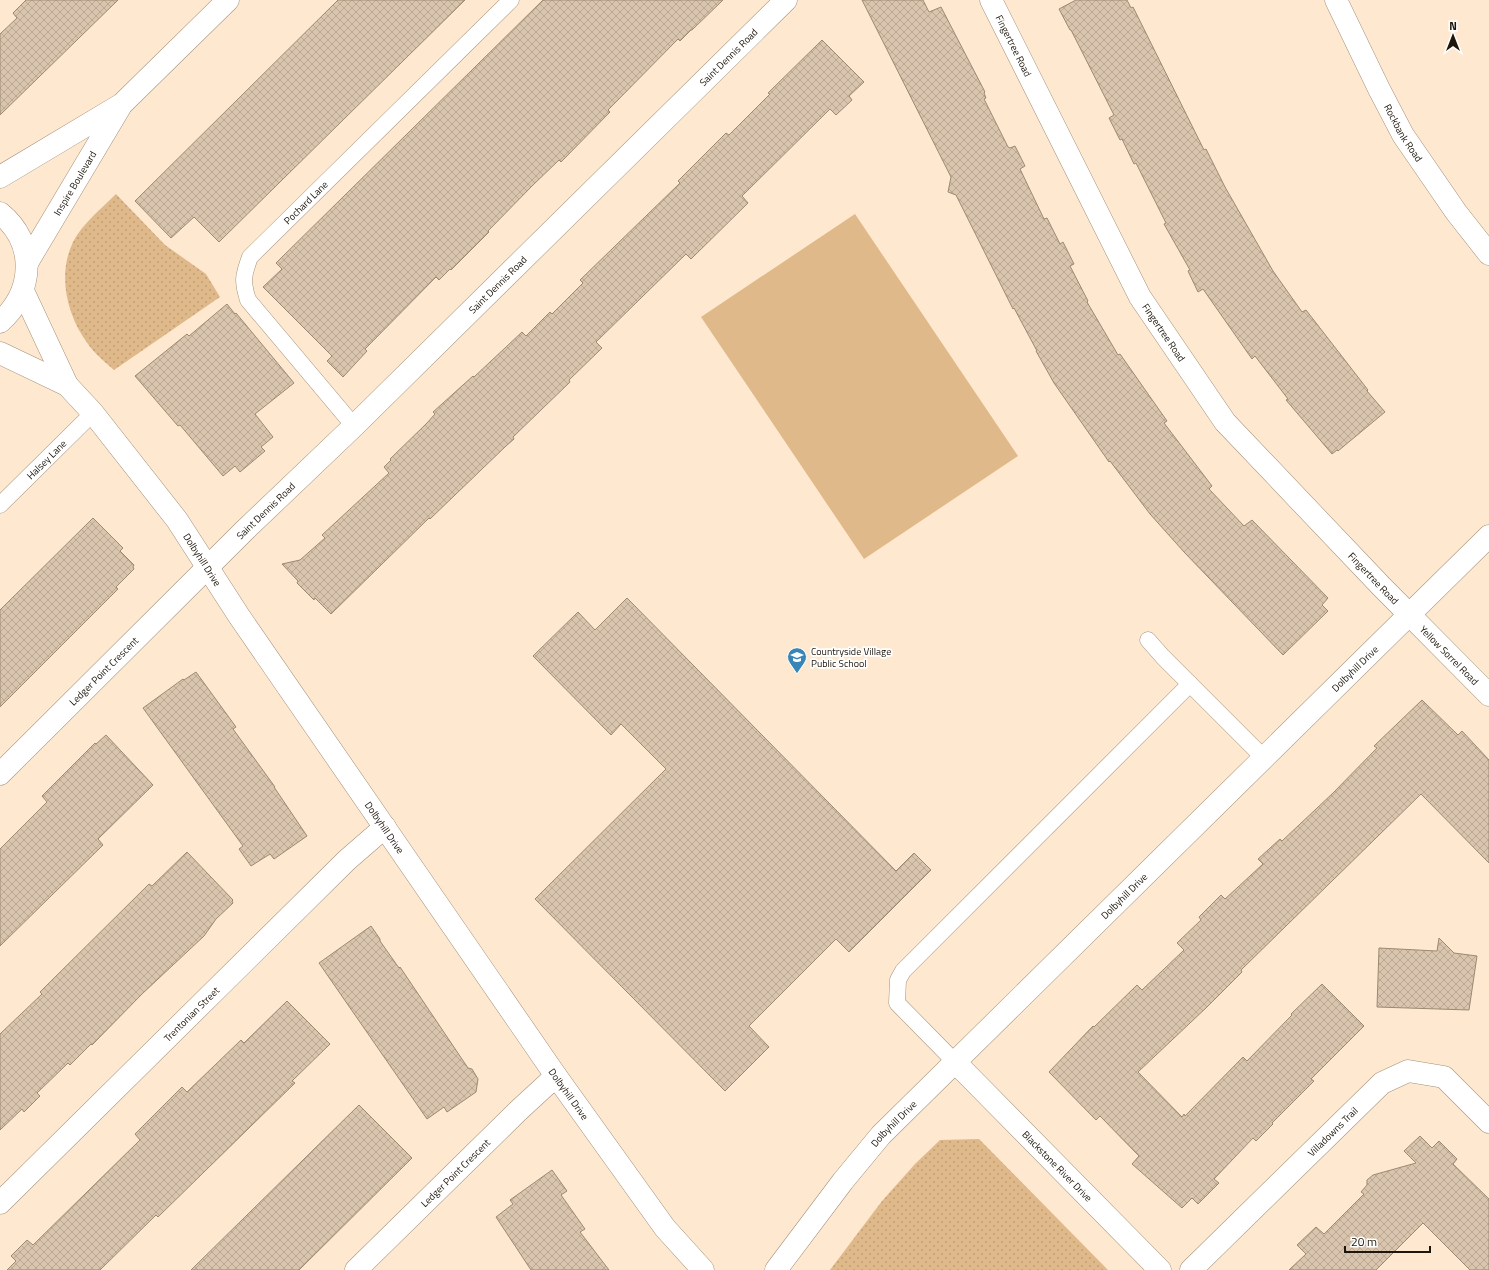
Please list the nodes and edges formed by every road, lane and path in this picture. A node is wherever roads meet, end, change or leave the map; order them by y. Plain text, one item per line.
1 (228, 0) edge
2 (511, 0) edge
3 (786, 0) edge
4 (991, 0) edge
5 (1336, 0) edge
6 (122, 104) junction
7 (0, 177) edge
8 (0, 213) edge
9 (1489, 254) edge
10 (27, 263) junction
11 (23, 291) junction
12 (0, 322) edge
13 (0, 353) edge
14 (67, 384) junction
15 (93, 413) junction
16 (354, 426) junction
17 (0, 505) edge
18 (1489, 536) edge
19 (208, 568) junction
20 (1410, 614) junction
21 (1148, 640) dead end
22 (1190, 684) junction
23 (1489, 695) edge
24 (1264, 758) junction
25 (0, 774) edge
26 (385, 827) junction
27 (955, 1062) junction
28 (556, 1076) junction
29 (1489, 1122) edge
30 (0, 1203) edge
31 (356, 1270) edge
32 (703, 1270) edge
33 (776, 1270) edge
34 (1160, 1270) edge
35 (1191, 1270) edge

1 - 6 street, Inspire Boulevard
2 - 16 lane, Pochard Lane
3 - 16 street, Saint Dennis Road
4 - 20 street, Fingertree Road
5 - 9 street, Rockbank Road
6 - 7 street, Inspire Boulevard
6 - 10 street, Inspire Boulevard
8 - 10 street
10 - 11 street
11 - 12 street
11 - 14 street, Dolbyhill Drive
13 - 14 street, Dolbyhill Drive
14 - 15 street, Dolbyhill Drive
15 - 17 lane, Halsey Lane
15 - 19 street, Dolbyhill Drive
16 - 19 street, Saint Dennis Road
18 - 20 street, Dolbyhill Drive
19 - 25 street, Ledger Point Crescent
19 - 26 street, Dolbyhill Drive
20 - 23 street, Yellow Sorrel Road
20 - 24 street, Dolbyhill Drive
21 - 22 lane
22 - 24 lane
22 - 27 lane
24 - 27 street, Dolbyhill Drive
26 - 28 street, Dolbyhill Drive
26 - 30 street, Trentonian Street
27 - 33 street, Dolbyhill Drive
27 - 34 street, Blackstone River Drive
28 - 31 street, Ledger Point Crescent
28 - 32 street, Dolbyhill Drive
29 - 35 street, Villadowns Trail

